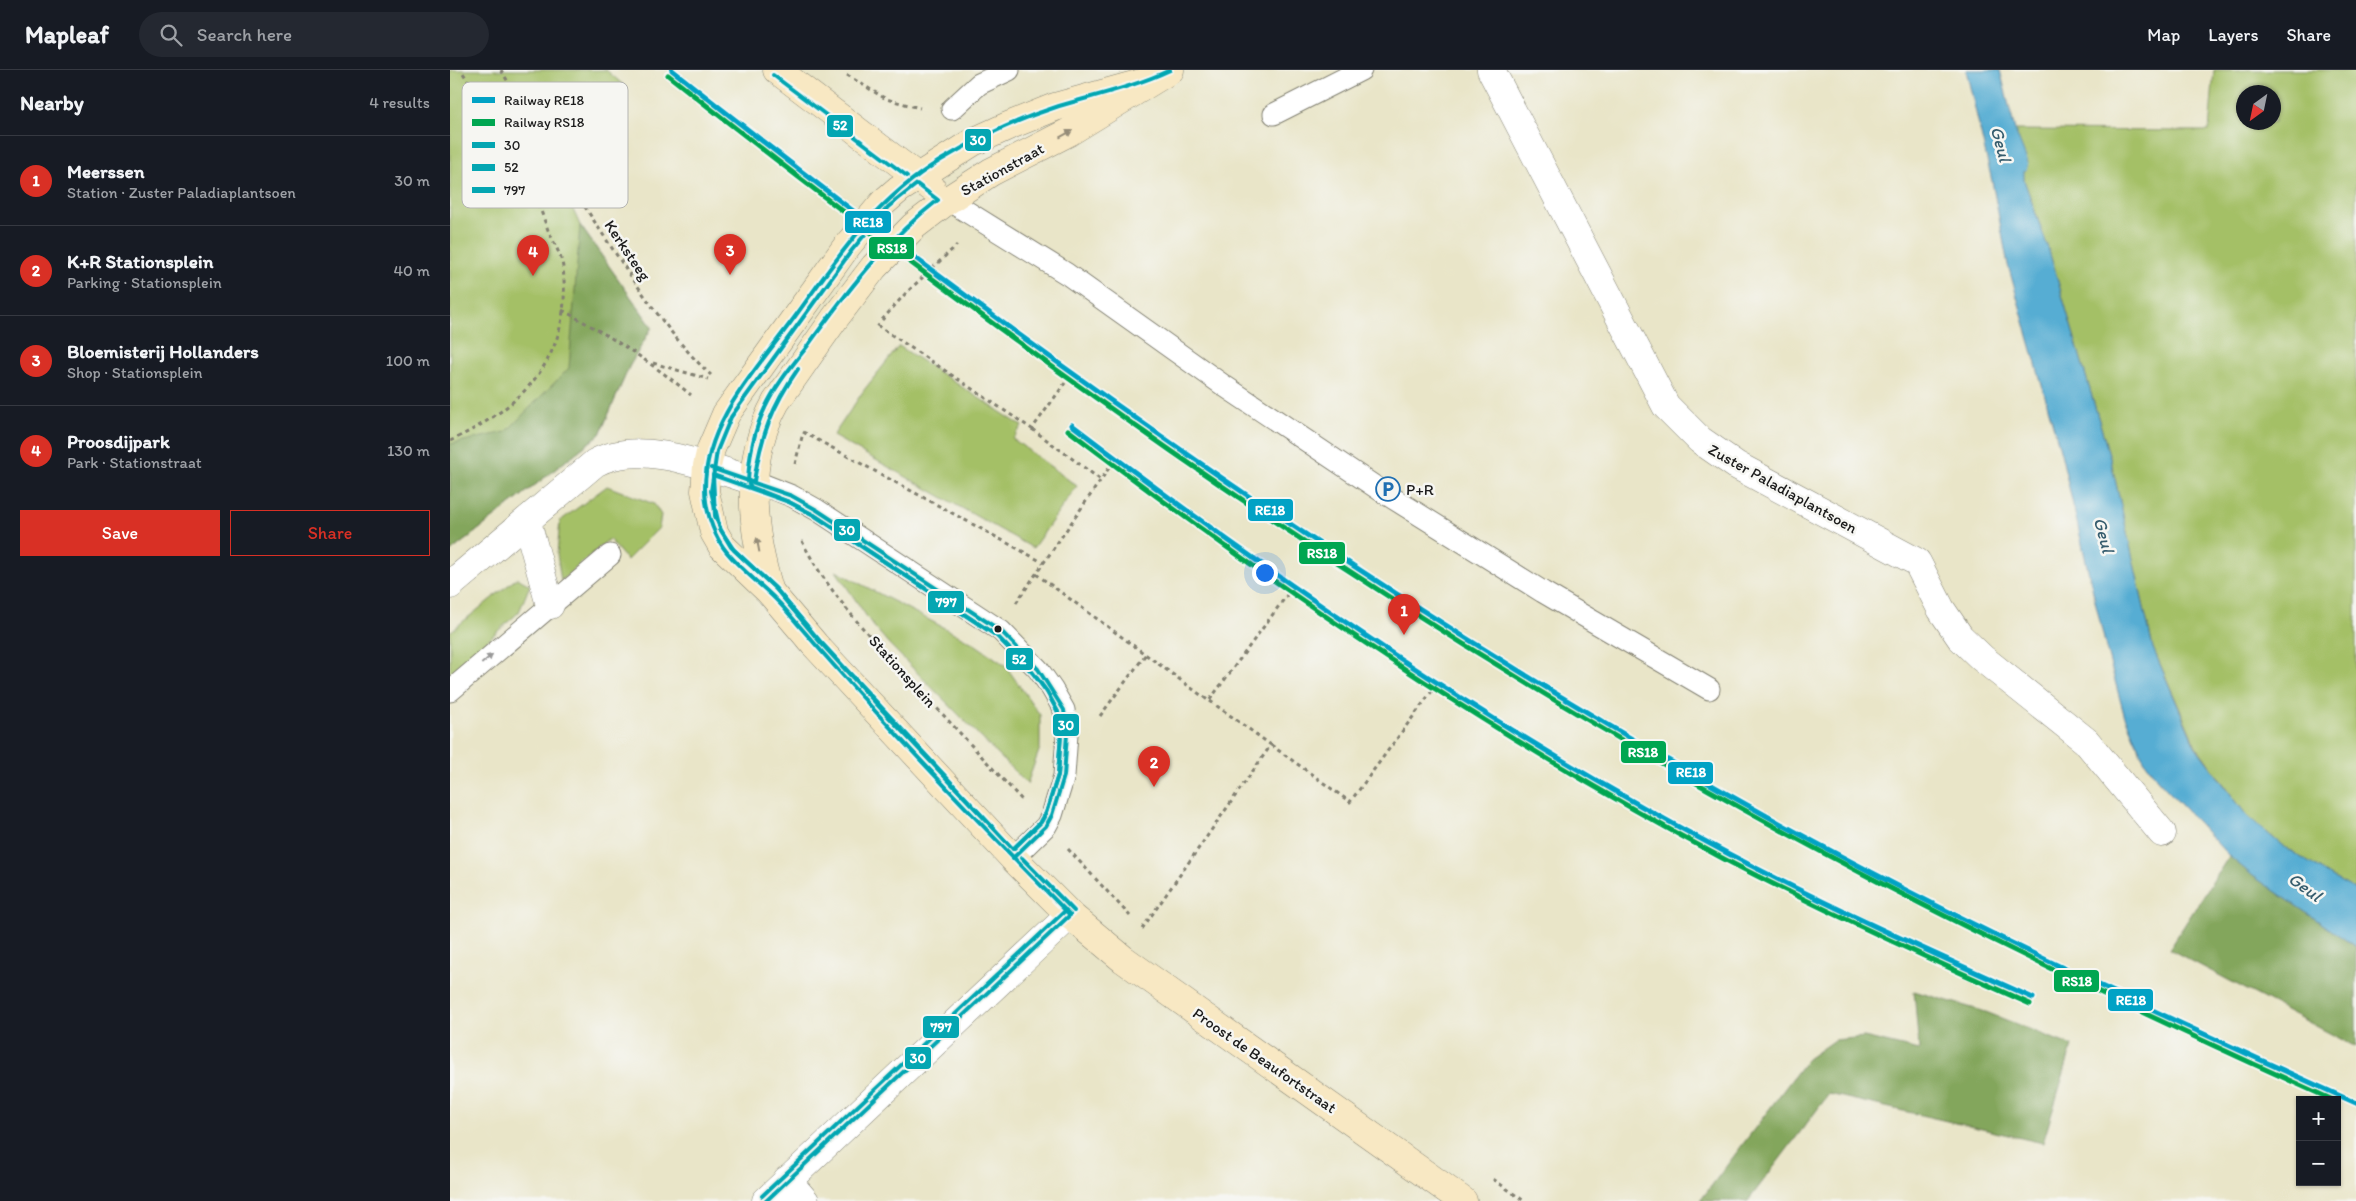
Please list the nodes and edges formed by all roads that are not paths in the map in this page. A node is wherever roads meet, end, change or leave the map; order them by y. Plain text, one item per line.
1 (777, 70) edge
2 (1010, 70) edge
3 (1360, 70) edge
4 (1491, 70) edge
5 (1161, 75) edge
6 (952, 109) dead end
7 (1274, 114) dead end
8 (917, 176) junction
9 (948, 200) junction
10 (707, 466) junction
11 (754, 481) junction
12 (527, 522) junction
13 (610, 555) dead end
14 (450, 585) edge
15 (770, 592) junction
16 (550, 605) junction
17 (1708, 689) dead end
18 (450, 691) edge
19 (2162, 833) dead end
20 (1013, 858) junction
21 (1070, 915) junction
22 (787, 1180) junction
23 (766, 1201) edge
24 (805, 1201) edge
25 (1463, 1201) edge

1 - 8 street
2 - 6 lane
3 - 7 lane
4 - 19 street, Zuster Paladiaplantsoen
5 - 8 street
9 -> 5 street, Stationstraat
8 - 9 street
8 - 10 street
9 - 11 street, Stationstraat
9 - 17 lane
10 - 11 street
10 - 12 street
10 - 15 street
15 -> 11 street, Stationstraat
11 - 20 lane
12 - 14 street
12 - 16 street
13 - 16 lane
15 - 20 street
18 -> 16 lane
20 - 21 street
21 - 22 street
21 - 25 street, Proost de Beaufortstraat
22 - 23 street
22 - 24 street

